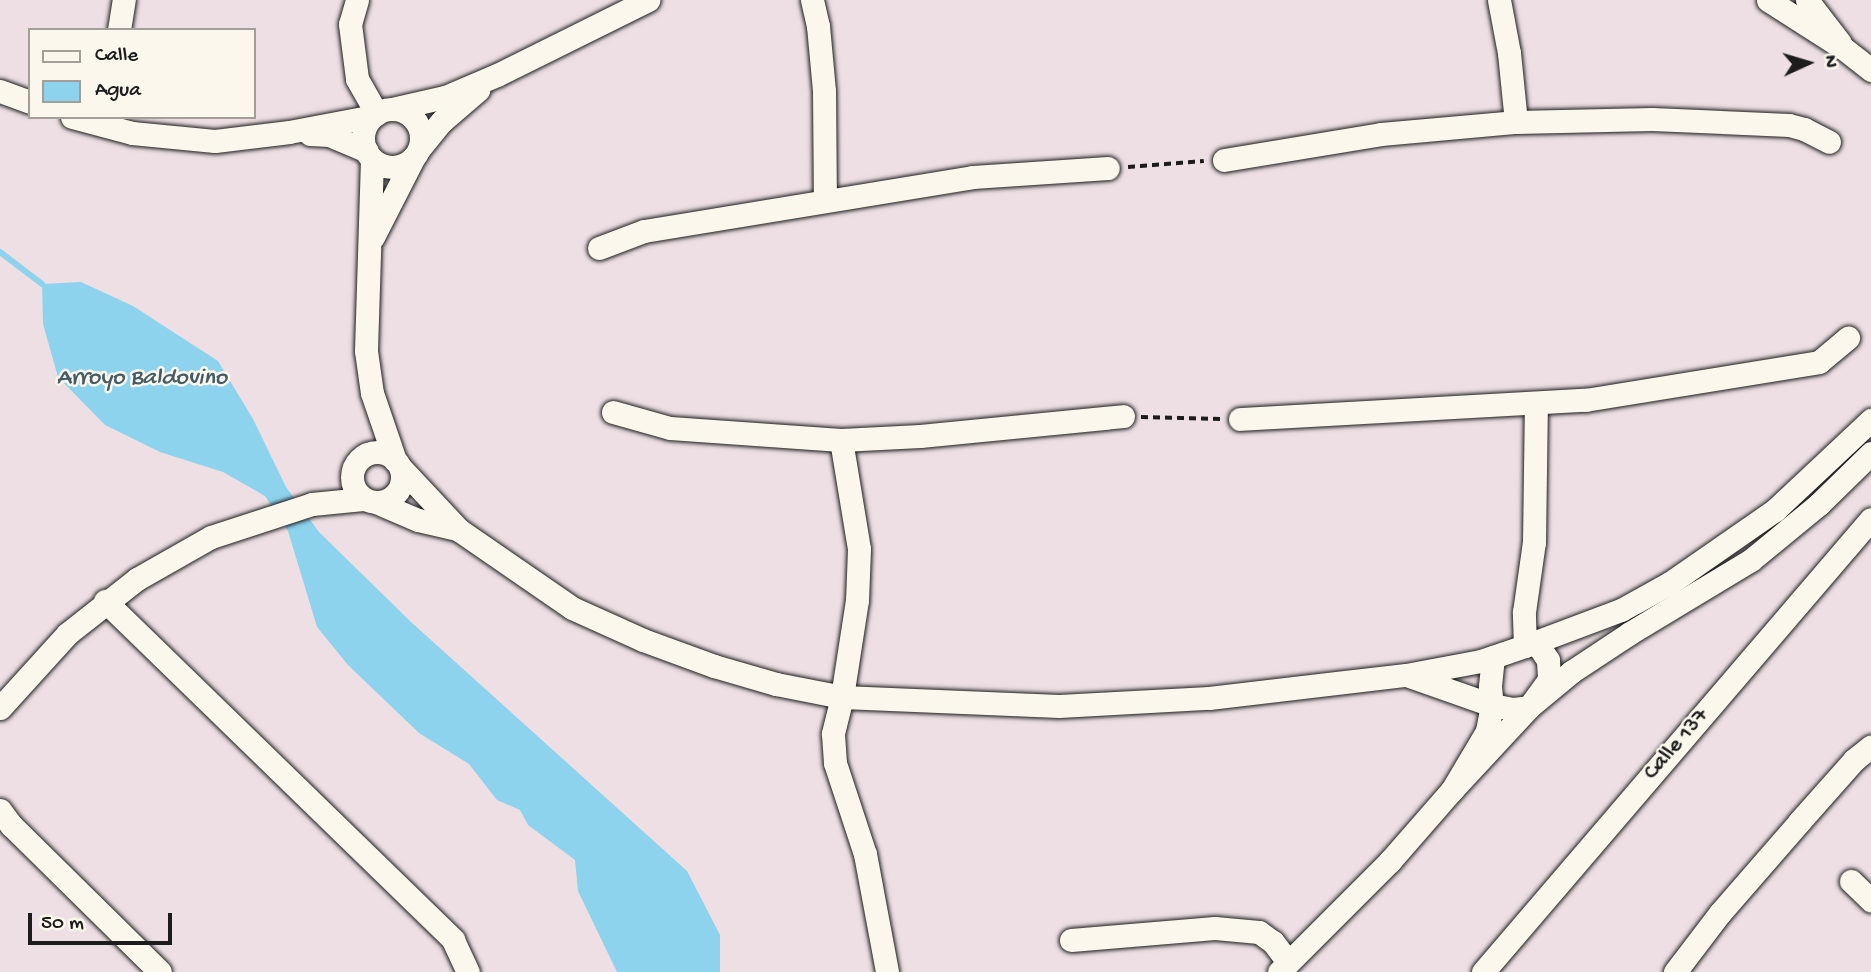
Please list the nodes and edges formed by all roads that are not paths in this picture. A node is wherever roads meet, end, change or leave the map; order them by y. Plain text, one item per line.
1 (124, 0) edge
2 (357, 0) edge
3 (648, 0) edge
4 (813, 0) edge
5 (1499, 0) edge
6 (1768, 0) edge
7 (1807, 0) edge
8 (119, 28) edge
9 (1843, 48) junction
10 (1871, 70) edge
11 (497, 75) junction
12 (0, 91) edge
13 (28, 101) edge
14 (381, 113) junction
15 (84, 119) edge
16 (102, 122) edge
17 (1516, 122) junction
18 (289, 132) junction
19 (1829, 142) dead end
20 (416, 153) junction
21 (369, 155) junction
22 (1224, 160) road end
23 (1108, 168) road end
24 (825, 200) junction
25 (370, 243) junction
26 (599, 248) dead end
27 (1848, 338) dead end
28 (372, 393) junction
29 (1536, 403) junction
30 (613, 412) dead end
31 (1123, 416) road end
32 (1240, 419) road end
33 (1871, 420) edge
34 (841, 440) junction
35 (1871, 453) edge
36 (358, 461) junction
37 (398, 464) junction
38 (371, 501) junction
39 (312, 504) junction
40 (1871, 519) edge
41 (459, 530) junction
42 (105, 601) junction
43 (1531, 644) junction
44 (1493, 657) junction
45 (1406, 676) junction
46 (842, 697) junction
47 (1492, 705) junction
48 (1529, 707) junction
49 (0, 708) edge
50 (1871, 746) edge
51 (1452, 790) junction
52 (0, 810) edge
53 (1851, 881) dead end
54 (1871, 901) edge
55 (1071, 940) dead end
56 (1284, 967) edge
57 (160, 972) edge
58 (468, 972) edge
59 (887, 972) edge
60 (1483, 972) edge
61 (1675, 972) edge

1 - 8 street
2 - 14 street
3 - 11 street
4 - 24 street
5 - 17 street
6 - 9 street
7 - 9 street
9 - 10 street
11 - 14 street
11 - 20 street
12 - 13 street
14 - 18 street
14 - 20 street
14 - 21 street
15 - 16 street
16 - 18 street
17 - 19 street
17 - 22 street
18 - 21 street
20 - 21 street
20 - 25 street
21 - 25 street
23 - 24 street
24 - 26 street
25 - 28 street
27 - 29 street
28 - 36 street
28 - 37 street
29 - 32 street
29 - 43 street
30 - 34 street
31 - 34 street
33 - 43 street
34 - 46 street
35 - 48 street
36 - 37 street
36 - 38 street
36 - 39 street
37 - 38 street
37 - 41 street
38 - 39 street
38 - 41 street
39 - 42 street
40 - 60 street, Calle 137
41 - 46 street
42 - 49 street
42 - 58 street
43 - 44 street
43 - 48 street
44 - 45 street
44 - 47 street
45 - 46 street
45 - 47 street
46 - 59 street
47 - 48 street
47 - 51 street
48 - 51 street
50 - 61 street
51 - 56 street
52 - 57 street
53 - 54 street
55 - 56 street

